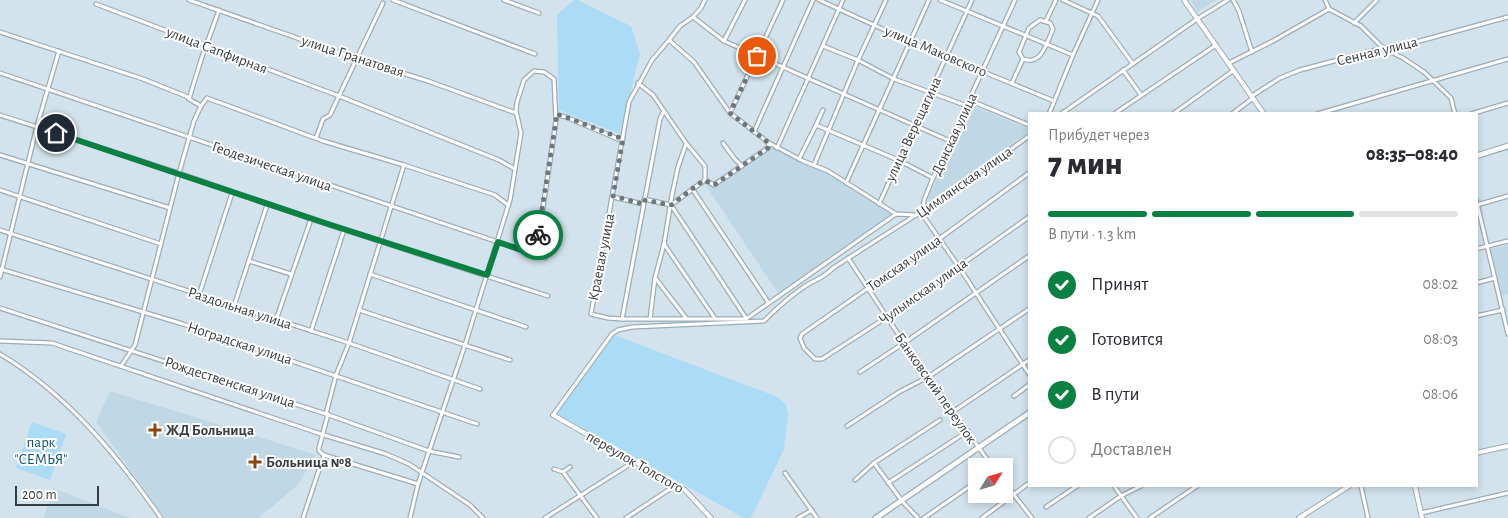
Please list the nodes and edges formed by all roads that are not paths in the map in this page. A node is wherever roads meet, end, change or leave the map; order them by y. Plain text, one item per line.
1 (189, 0) edge
2 (393, 0) edge
3 (504, 0) edge
4 (705, 0) edge
5 (745, 0) edge
6 (783, 0) edge
7 (813, 0) edge
8 (819, 0) edge
9 (843, 0) edge
10 (886, 0) edge
11 (929, 0) edge
12 (940, 0) edge
13 (972, 0) edge
14 (1015, 0) edge
15 (1056, 0) edge
16 (1063, 0) edge
17 (1098, 0) edge
18 (1184, 0) edge
19 (1228, 0) edge
20 (1233, 0) edge
21 (1325, 0) edge
22 (1377, 0) edge
23 (383, 2) dead end
24 (96, 4) dead end
25 (220, 9) junction
26 (840, 9) junction
27 (1329, 9) junction
28 (967, 12) junction
29 (539, 13) dead end
30 (1092, 13) junction
31 (692, 17) junction
32 (1508, 17) edge
33 (1197, 19) junction
34 (1046, 21) junction
35 (1354, 22) junction
36 (875, 25) junction
37 (1002, 27) junction
38 (0, 32) edge
39 (1025, 36) junction
40 (669, 40) junction
41 (724, 41) junction
42 (911, 42) junction
43 (1046, 44) junction
44 (1216, 45) junction
45 (206, 46) junction
46 (823, 46) junction
47 (1383, 48) junction
48 (59, 51) junction
49 (1252, 52) junction
50 (535, 54) dead end
51 (1073, 55) junction
52 (757, 56) junction
53 (946, 56) junction
54 (357, 59) junction
55 (1023, 59) junction
56 (1508, 59) edge
57 (858, 60) junction
58 (1228, 63) junction
59 (1133, 64) junction
60 (783, 67) junction
61 (1123, 70) junction
62 (1234, 70) junction
63 (982, 71) junction
64 (0, 73) edge
65 (808, 78) junction
66 (894, 79) junction
67 (1432, 80) junction
68 (638, 83) junction
69 (1012, 83) junction
70 (48, 90) junction
71 (930, 92) junction
72 (844, 95) junction
73 (1141, 95) junction
74 (339, 96) junction
75 (1252, 97) junction
76 (189, 99) junction
77 (969, 100) junction
78 (1054, 101) junction
79 (1508, 103) edge
80 (201, 106) junction
81 (966, 106) junction
82 (823, 110) dead end
83 (879, 110) junction
84 (664, 111) junction
85 (1051, 112) edge
86 (1063, 112) edge
87 (1117, 112) edge
88 (1176, 112) edge
89 (1234, 112) edge
90 (1263, 112) edge
91 (1324, 112) edge
92 (1454, 112) edge
93 (1478, 112) edge
94 (517, 113) junction
95 (730, 113) junction
96 (556, 114) junction
97 (0, 115) edge
98 (816, 125) junction
99 (1028, 125) edge
100 (36, 126) junction
101 (914, 126) junction
102 (829, 131) junction
103 (754, 132) junction
104 (1028, 137) edge
105 (188, 138) junction
106 (316, 138) junction
107 (623, 139) junction
108 (950, 142) junction
109 (686, 143) junction
110 (723, 143) dead end
111 (769, 143) junction
112 (864, 146) junction
113 (1508, 146) edge
114 (777, 148) junction
115 (0, 155) edge
116 (1478, 155) edge
117 (799, 159) junction
118 (898, 160) junction
119 (27, 164) junction
120 (404, 165) junction
121 (814, 165) junction
122 (742, 166) junction
123 (516, 169) junction
124 (179, 173) junction
125 (1028, 174) edge
126 (933, 178) junction
127 (704, 180) junction
128 (846, 183) junction
129 (0, 190) edge
130 (693, 190) junction
131 (232, 193) junction
132 (613, 196) junction
133 (1508, 196) edge
134 (19, 197) junction
135 (644, 202) junction
136 (267, 204) junction
137 (879, 204) junction
138 (671, 205) junction
139 (1478, 205) edge
140 (390, 206) junction
141 (508, 206) junction
142 (170, 208) junction
143 (1478, 209) edge
144 (896, 214) junction
145 (922, 214) junction
146 (916, 215) junction
147 (1028, 218) edge
148 (311, 219) junction
149 (0, 230) edge
150 (344, 230) junction
151 (11, 234) junction
152 (939, 238) junction
153 (380, 241) junction
154 (1508, 241) edge
155 (498, 242) junction
156 (161, 244) junction
157 (664, 244) junction
158 (1488, 245) junction
159 (1478, 248) edge
160 (533, 254) junction
161 (1028, 257) edge
162 (545, 258) dead end
163 (848, 258) junction
164 (249, 261) junction
165 (959, 266) junction
166 (1, 269) edge
167 (291, 274) junction
168 (370, 274) junction
169 (487, 275) junction
170 (0, 277) edge
171 (655, 278) junction
172 (1496, 278) junction
173 (152, 280) junction
174 (1478, 282) edge
175 (868, 289) junction
176 (976, 293) junction
177 (200, 296) junction
178 (548, 296) dead end
179 (768, 302) junction
180 (234, 306) junction
181 (0, 308) edge
182 (359, 310) junction
183 (476, 310) junction
184 (1028, 310) edge
185 (1503, 310) junction
186 (144, 313) junction
187 (1478, 316) edge
188 (887, 317) junction
189 (686, 318) junction
190 (715, 318) junction
191 (622, 319) junction
192 (650, 319) junction
193 (746, 319) junction
194 (276, 320) junction
195 (526, 327) dead end
196 (999, 329) junction
197 (311, 331) junction
198 (1508, 334) edge
199 (0, 341) edge
200 (349, 343) junction
201 (904, 343) junction
202 (465, 345) junction
203 (133, 350) junction
204 (0, 354) edge
205 (815, 359) joint
206 (510, 360) dead end
207 (1028, 361) edge
208 (1022, 364) junction
209 (121, 366) junction
210 (860, 372) dead end
211 (1028, 373) edge
212 (336, 375) junction
213 (928, 377) junction
214 (454, 379) junction
215 (1028, 386) edge
216 (480, 388) dead end
217 (1014, 396) dead end
218 (954, 411) junction
219 (443, 412) junction
220 (327, 414) junction
221 (1028, 414) edge
222 (553, 415) joint
223 (940, 420) dead end
224 (477, 424) dead end
225 (846, 426) dead end
226 (968, 431) junction
227 (324, 435) junction
228 (1508, 446) edge
229 (979, 448) junction
230 (429, 451) junction
231 (1478, 453) edge
232 (324, 455) junction
233 (459, 456) dead end
234 (986, 458) edge
235 (635, 461) junction
236 (874, 463) junction
237 (570, 467) dead end
238 (554, 469) dead end
239 (563, 472) junction
240 (423, 473) junction
241 (785, 473) dead end
242 (855, 480) dead end
243 (890, 482) junction
244 (418, 484) junction
245 (1028, 484) edge
246 (676, 485) junction
247 (1076, 487) edge
248 (1115, 487) edge
249 (1139, 487) edge
250 (1196, 487) edge
251 (1347, 487) edge
252 (1361, 487) edge
253 (1415, 487) edge
254 (968, 488) edge
255 (1508, 493) edge
256 (580, 495) junction
257 (1013, 495) joint
258 (1121, 496) junction
259 (902, 500) junction
260 (1002, 503) edge
261 (1046, 507) dead end
262 (812, 510) junction
263 (1421, 516) edge
264 (708, 517) edge
265 (161, 518) edge
266 (303, 518) edge
267 (410, 518) edge
268 (483, 518) edge
269 (545, 518) edge
270 (597, 518) edge
271 (626, 518) edge
272 (798, 518) edge
273 (817, 518) edge
274 (876, 518) edge
275 (918, 518) edge
276 (924, 518) edge
277 (982, 518) edge
278 (1031, 518) edge
279 (1089, 518) edge
280 (1137, 518) edge
281 (1150, 518) edge
282 (1299, 518) edge
283 (1368, 518) edge

1 - 25 street, улица Гранатовая
2 - 50 street
3 - 29 street
4 - 31 street, Краевая улица
5 - 41 street
6 - 52 street
7 - 60 street
8 - 26 street, улица Маковского
9 - 26 street
10 - 36 street
11 - 42 street
12 - 28 street
13 - 28 street, улица Верещагина
14 - 37 street, Донская улица
15 - 34 street
16 - 30 street
17 - 30 street
18 - 33 street
19 - 33 street
20 - 49 street
21 - 27 street
22 - 35 street
23 - 54 street
24 - 45 street, улица Сапфирная
25 - 45 street
25 - 54 street, улица Гранатовая
26 - 36 street, улица Маковского
26 - 46 street
27 - 35 street
27 - 49 street
28 - 37 street
28 - 53 street, улица Верещагина
30 - 51 street
30 - 59 street
31 - 40 street, Краевая улица
31 - 41 street
32 - 47 street, Сенная улица
33 - 44 street
33 - 59 street
34 - 39 street
34 - 43 street
35 - 47 street
36 - 42 street, улица Маковского
36 - 57 street
37 - 39 street
37 - 63 street, Донская улица
38 - 48 street
39 - 43 street
39 - 55 street
40 - 68 street, Краевая улица
40 - 95 street
41 - 52 street
42 - 53 street, улица Маковского
42 - 66 street
43 - 51 street
43 - 55 street
44 - 58 street
44 - 73 street
45 - 74 street, улица Сапфирная
45 - 76 street
46 - 57 street
46 - 65 street
47 - 67 street
47 - 75 street, Сенная улица
48 - 70 street
48 - 76 street
49 - 58 street
51 - 78 street
52 - 60 street
52 - 95 street
53 - 63 street, улица Маковского
53 - 71 street, улица Верещагина
54 - 74 street
54 - 94 street, улица Гранатовая
55 - 69 street
56 - 67 street
57 - 66 street
57 - 72 street
58 - 62 street
59 - 61 street
60 - 65 street
60 - 103 street
61 - 73 street
61 - 86 street
62 - 75 street
62 - 88 street
63 - 69 street, улица Маковского
63 - 77 street, Донская улица
64 - 70 street, Геодезическая улица
65 - 72 street
65 - 114 street
66 - 71 street
66 - 83 street
67 - 91 street
67 - 92 street
68 - 84 street
68 - 107 street, Краевая улица
69 - 78 street, улица Маковского
70 - 100 street
70 - 105 street, Геодезическая улица
71 - 81 street
71 - 101 street, улица Верещагина
72 - 83 street
72 - 102 street
73 - 87 street
74 - 106 street
74 - 123 street, улица Сапфирная
75 - 89 street, Сенная улица
75 - 90 street
76 - 80 street
77 - 81 street, Донская улица
77 - 99 street
78 - 85 street
79 - 93 street
80 - 105 street
80 - 106 street
81 - 108 street, Донская улица
82 - 98 street
83 - 101 street
83 - 112 street
84 - 109 street
84 - 135 street
94 - 96 street
94 - 123 street
95 - 103 street
96 - 107 street
96 - 160 street
97 - 100 street
98 - 102 street
98 - 117 street
100 - 119 street
100 - 124 street
101 - 108 street
101 - 118 street, улица Верещагина
102 - 112 street
102 - 121 street
103 - 111 street
104 - 145 street, Цимлянская улица
105 - 124 street
105 - 140 street, Геодезическая улица
106 - 120 street
107 - 132 street, Краевая улица
108 - 126 street, Донская улица
109 - 127 street
109 - 138 street
110 - 122 street
111 - 114 street
111 - 122 street
112 - 118 street
112 - 128 street
113 - 116 main road
114 - 117 street
115 - 119 street
117 - 121 street
118 - 126 street
118 - 137 street, улица Верещагина
119 - 134 street
119 - 142 street
120 - 140 street
120 - 141 street
121 - 128 street
122 - 127 street
123 - 141 street
124 - 131 street
124 - 142 street
125 - 152 street, Томская улица
126 - 145 street, Донская улица
127 - 130 street
128 - 137 street
129 - 134 street
130 - 138 street
130 - 179 street
131 - 136 street
131 - 177 street
132 - 135 street
132 - 191 street, Краевая улица
133 - 139 street
134 - 151 street
134 - 156 street
135 - 138 street
135 - 191 street
136 - 148 street
136 - 164 street
137 - 144 street
138 - 157 street
138 - 193 street
140 - 153 street
140 - 155 street, Геодезическая улица
141 - 155 street
142 - 156 street
143 - 158 street
144 - 146 street
144 - 179 street
145 - 146 street, Цимлянская улица
145 - 152 street
146 - 163 street, Цимлянская улица
147 - 165 street, Чулымская улица
148 - 150 street
148 - 167 street
149 - 151 street, Раздольная улица
150 - 153 street
150 - 197 street
151 - 166 street
151 - 173 street, Раздольная улица
152 - 165 street
152 - 175 street, Томская улица
153 - 168 street
153 - 169 street
154 - 158 street
155 - 160 street, Геодезическая улица
155 - 169 street
156 - 173 street
157 - 171 street
157 - 190 street
158 - 159 street
158 - 172 street
160 - 162 street, Геодезическая улица
161 - 176 street
163 - 175 street, Банковский переулок
163 - 222 street, Цимлянская улица
164 - 167 street
164 - 180 street
165 - 176 street
165 - 188 street, Чулымская улица
166 - 170 street
166 - 186 street, Ноградская улица
167 - 194 street
168 - 182 street
168 - 183 street
169 - 178 street
169 - 183 street
171 - 189 street
171 - 192 street
172 - 174 street
172 - 185 street
173 - 177 street, Раздольная улица
173 - 186 street
175 - 188 street, Банковский переулок
175 - 205 street, Томская улица
176 - 196 street
176 - 201 street
177 - 180 street, Раздольная улица
179 - 193 street
180 - 194 street, Раздольная улица
181 - 203 street, Рождественская улица
182 - 200 street
182 - 202 street
183 - 195 street
183 - 202 street
184 - 196 street
185 - 187 street
185 - 198 street
186 - 203 street
186 - 212 street, Ноградская улица
188 - 201 street, Банковский переулок
188 - 205 street, Чулымская улица
189 - 190 street
189 - 192 street
190 - 193 street
191 - 192 street
194 - 197 street, Раздольная улица
196 - 208 street
196 - 213 street
197 - 200 street, Раздольная улица
199 - 209 street
200 - 212 street
200 - 214 street, Раздольная улица
201 - 210 street
201 - 213 street, Банковский переулок
202 - 206 street
202 - 214 street
203 - 209 street
203 - 220 street, Рождественская улица
204 - 265 street
207 - 208 street
208 - 211 street
208 - 218 street
209 - 227 street
212 - 219 street, Ноградская улица
212 - 220 street
213 - 218 street, Банковский переулок
213 - 225 street
214 - 216 street, Раздольная улица
214 - 219 street
215 - 217 street
218 - 226 street, Банковский переулок
219 - 224 street, Ноградская улица
219 - 230 street
220 - 227 street
220 - 230 street, Рождественская улица
221 - 229 main road
222 - 235 street, переулок Толстого
223 - 236 street
226 - 229 street, Банковский переулок
226 - 243 street
227 - 232 street
227 - 240 street
228 - 231 street
229 - 234 street, Банковский переулок
229 - 259 main road
230 - 233 street, Рождественская улица
230 - 240 street
232 - 244 street
232 - 266 street
235 - 246 street, переулок Толстого
235 - 256 street
236 - 242 street
236 - 243 street
237 - 239 street
238 - 239 street
239 - 256 street
240 - 244 street
240 - 268 street
241 - 262 street
243 - 259 street
244 - 267 street
245 - 257 street
246 - 264 street, переулок Толстого
246 - 271 street
247 - 261 street
248 - 258 street
249 - 258 street
250 - 281 street
251 - 282 street
252 - 283 street
253 - 263 street
254 - 276 street
255 - 263 street
256 - 269 street
256 - 270 street
257 - 278 street
258 - 279 street
258 - 280 street
259 - 274 main road
259 - 275 street
260 - 277 street
262 - 272 street
262 - 273 street

